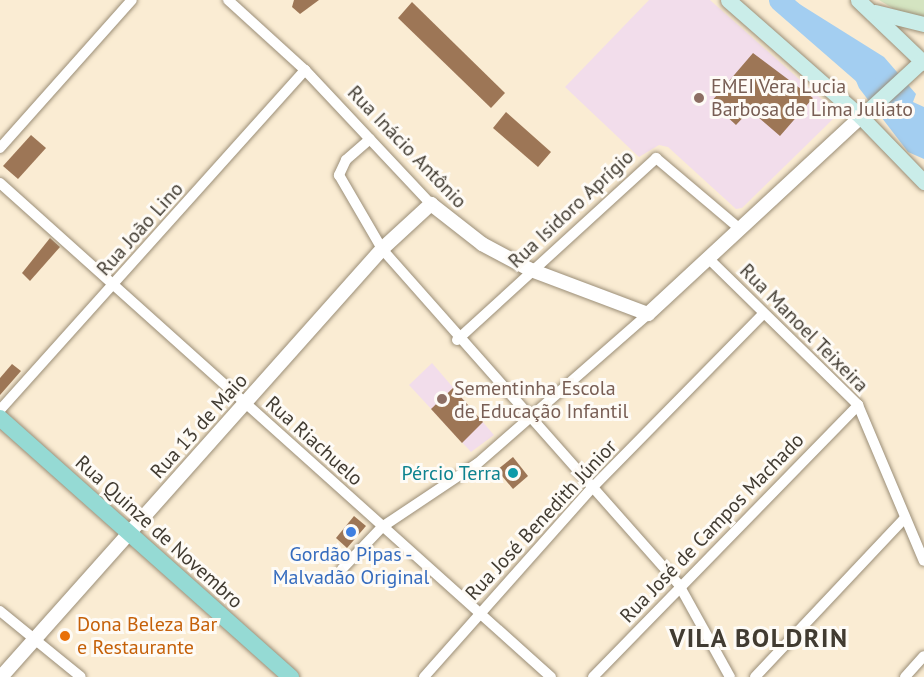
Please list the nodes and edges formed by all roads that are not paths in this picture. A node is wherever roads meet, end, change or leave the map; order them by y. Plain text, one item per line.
1 (132, 0) edge
2 (228, 0) edge
3 (728, 0) edge
4 (858, 0) edge
5 (872, 11) junction
6 (924, 24) edge
7 (921, 63) edge
8 (305, 70) junction
9 (866, 112) junction
10 (370, 139) junction
11 (0, 148) edge
12 (924, 182) edge
13 (0, 183) edge
14 (431, 204) junction
15 (740, 229) junction
16 (382, 249) junction
17 (708, 258) junction
18 (531, 270) junction
19 (114, 284) junction
20 (648, 314) junction
21 (763, 314) junction
22 (457, 340) junction
23 (246, 403) junction
24 (858, 405) junction
25 (0, 410) edge
26 (0, 418) edge
27 (528, 420) junction
28 (592, 488) junction
29 (905, 518) junction
30 (382, 527) junction
31 (129, 533) junction
32 (924, 561) edge
33 (342, 568) dead end
34 (679, 585) junction
35 (0, 611) edge
36 (479, 613) junction
37 (35, 639) junction
38 (924, 656) edge
39 (1, 677) edge
40 (81, 677) edge
41 (291, 677) edge
42 (424, 677) edge
43 (551, 677) edge
44 (594, 677) edge
45 (730, 677) edge
46 (755, 677) edge
47 (905, 677) edge

1 - 11 street
2 - 8 street, Rua Inácio Antônio
3 - 9 main road
4 - 5 main road
5 - 6 main road
5 - 7 main road
7 - 9 main road
8 - 10 street, Rua Inácio Antônio
8 - 19 street, Rua João Lino
9 - 12 main road
9 - 15 street
10 - 14 street, Rua Inácio Antônio
10 - 16 street
13 - 19 street, Rua Riachuelo
14 - 16 street, Rua 13 de Maio
14 - 18 street, Rua Inácio Antônio
15 - 17 street
15 - 18 street, Rua Isidoro Aprígio
16 - 22 street
16 - 23 street, Rua 13 de Maio
17 - 20 street
17 - 21 street, Rua Manoel Teixeira
18 - 20 street, Rua Inácio Antônio
18 - 22 street, Rua Isidoro Aprígio
19 - 23 street, Rua Riachuelo
19 - 25 street, Rua João Lino
20 - 27 street
21 - 24 street, Rua Manoel Teixeira
21 - 28 street, Rua José Benedith Júnior
22 - 27 street
23 - 30 street, Rua Riachuelo
23 - 31 street, Rua 13 de Maio
24 - 29 street, Rua Manoel Teixeira
24 - 34 street, Rua José de Campos Machado
26 - 31 main road, Rua Quinze de Novembro
27 - 28 street
27 - 30 street
28 - 34 street
28 - 36 street, Rua José Benedith Júnior
29 - 32 street, Rua Manoel Teixeira
29 - 46 street
30 - 33 street
30 - 36 street, Rua Riachuelo
31 - 37 street, Rua 13 de Maio
31 - 41 main road, Rua Quinze de Novembro
34 - 44 street, Rua José de Campos Machado
34 - 45 street
35 - 37 street
36 - 42 street, Rua José Benedith Júnior
36 - 43 street, Rua Riachuelo
37 - 39 street, Rua 13 de Maio
37 - 40 street
38 - 47 street

